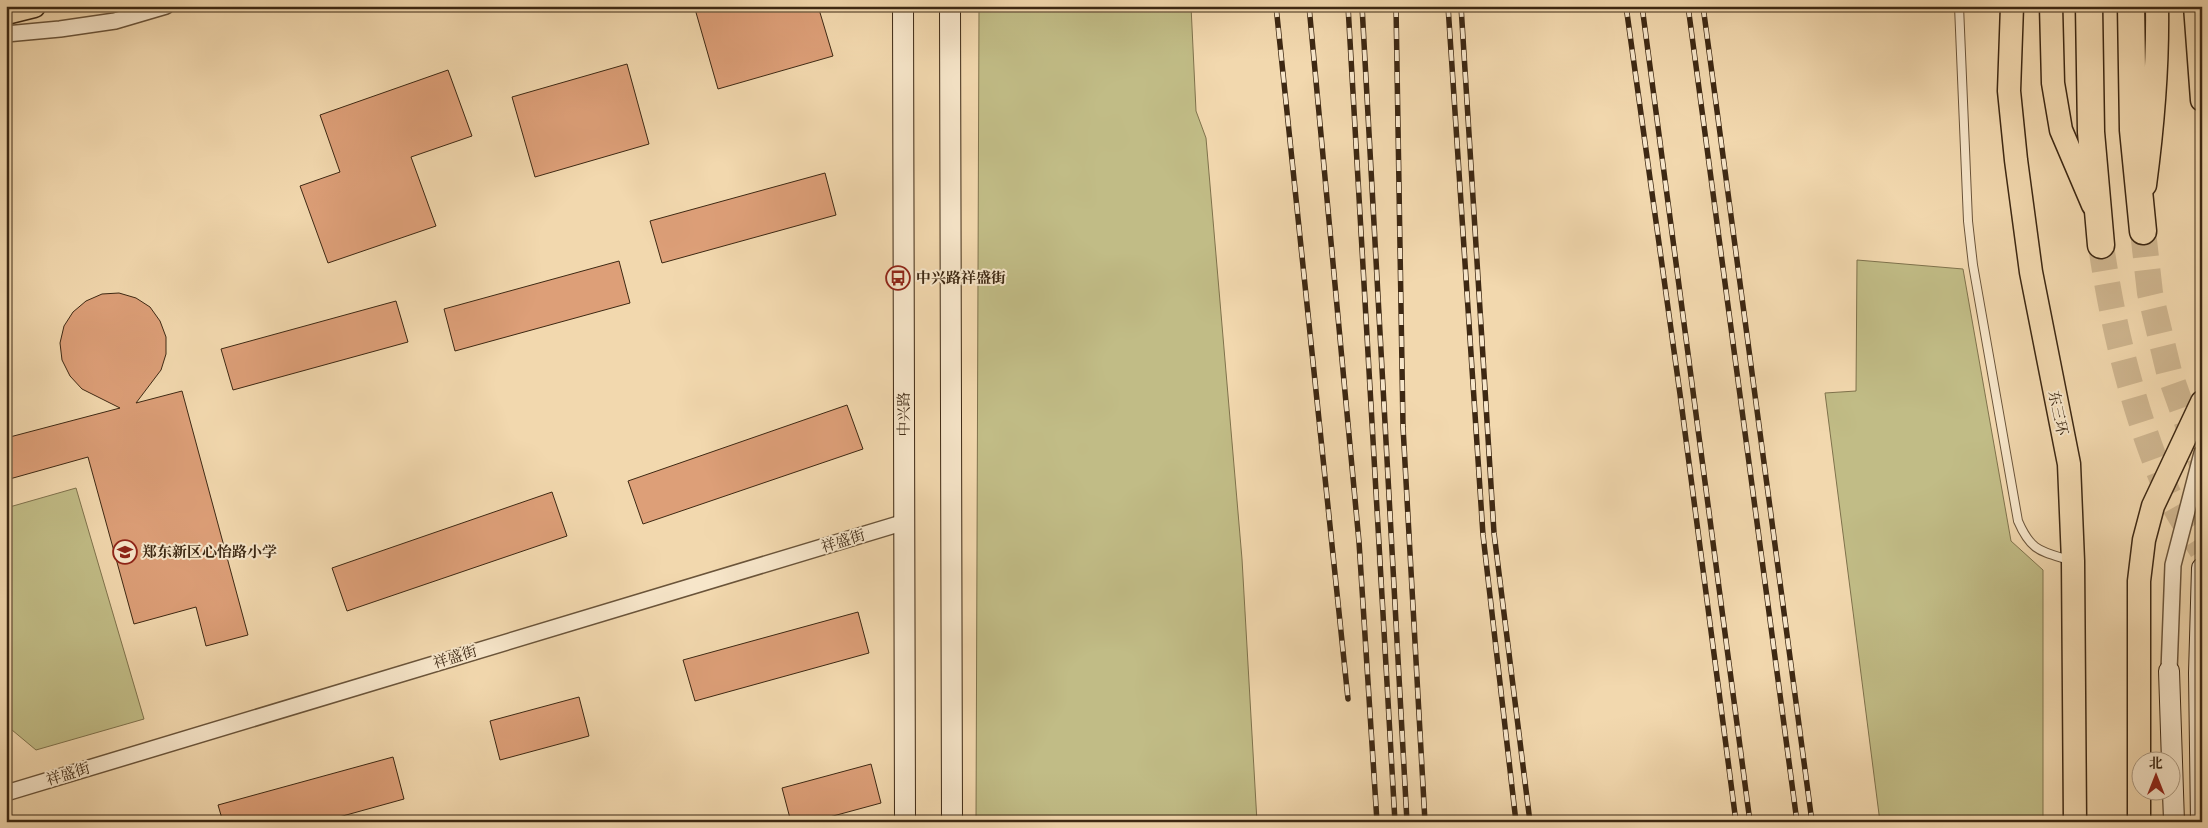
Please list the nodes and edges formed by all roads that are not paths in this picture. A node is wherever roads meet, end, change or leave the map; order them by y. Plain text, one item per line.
1 (34, 6) edge
2 (166, 6) edge
3 (903, 6) edge
4 (950, 6) edge
5 (1959, 6) edge
6 (2012, 6) edge
7 (2051, 6) edge
8 (2089, 6) edge
9 (2131, 6) edge
10 (2157, 6) edge
11 (2195, 6) edge
12 (6, 13) edge
13 (6, 34) edge
14 (2202, 100) edge
15 (2142, 224) joint
16 (2100, 232) joint
17 (2202, 402) edge
18 (2202, 453) edge
19 (905, 522) junction
20 (2072, 561) junction
21 (2202, 568) edge
22 (2169, 671) joint
23 (6, 793) edge
24 (905, 822) edge
25 (952, 822) edge
26 (2075, 822) edge
27 (2140, 822) edge
28 (2174, 822) edge
29 (2201, 822) edge

1 - 12 main road
2 - 13 street
3 - 19 street, 中兴路
4 - 25 street
5 - 20 lane
6 - 20 main road, 东三环
7 - 16 main road
8 - 16 highway
9 - 15 highway
10 - 15 main road
11 - 14 main road
17 - 27 main road
18 - 22 street
19 - 23 street, 祥盛街
19 - 24 street, 中兴路
20 - 26 main road, 东三环
21 - 29 street
22 - 28 street

